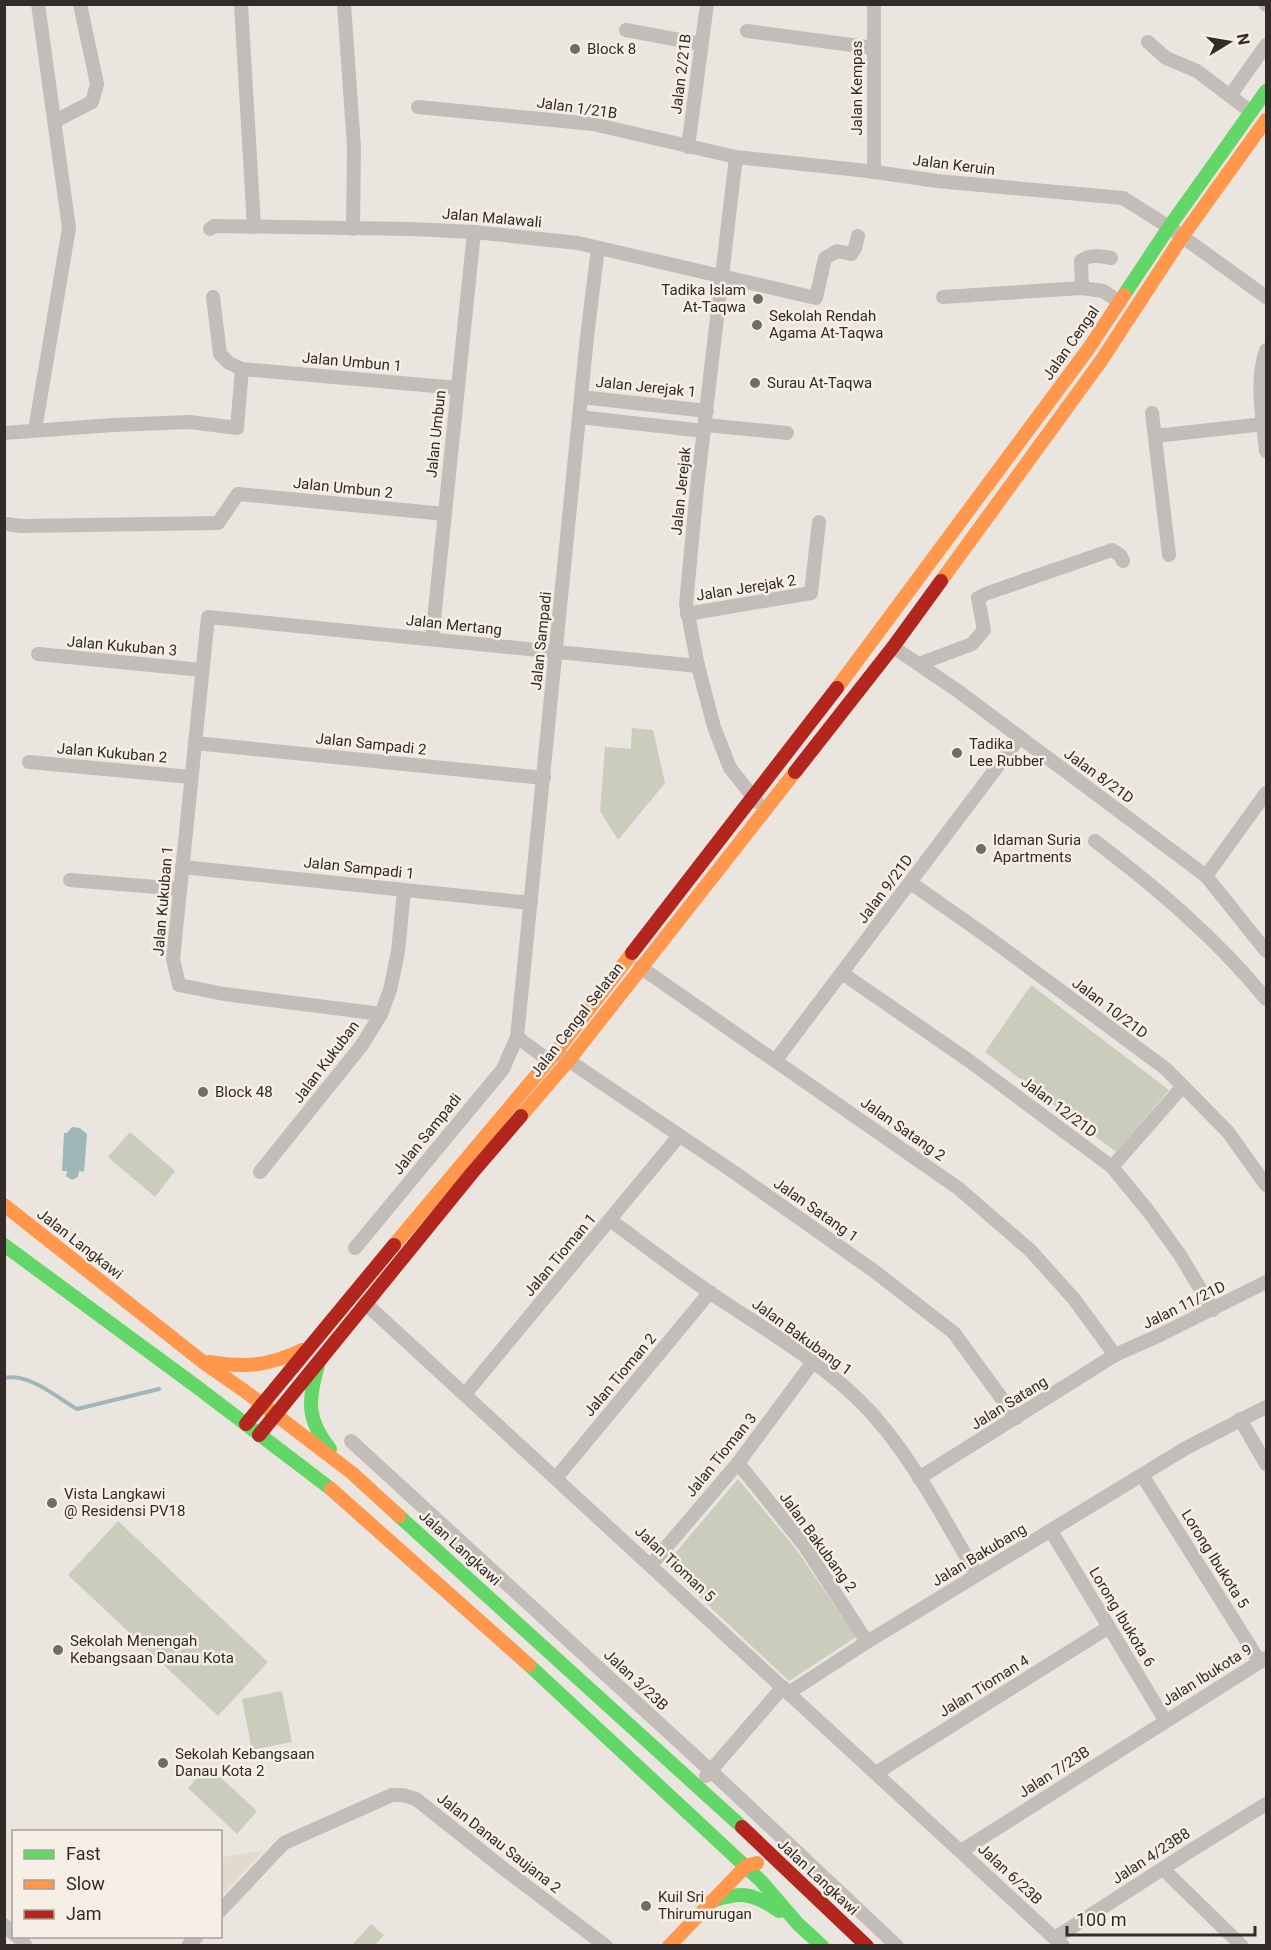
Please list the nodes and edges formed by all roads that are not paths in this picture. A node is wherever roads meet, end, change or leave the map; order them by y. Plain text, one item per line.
1 (38, 4) edge
2 (80, 4) edge
3 (241, 4) edge
4 (344, 4) edge
5 (707, 4) edge
6 (874, 4) edge
7 (626, 30) dead end
8 (747, 31) dead end
9 (1148, 42) dead end
10 (701, 44) junction
11 (1266, 45) edge
12 (873, 48) junction
13 (1266, 91) edge
14 (1230, 96) junction
15 (418, 107) dead end
16 (1251, 112) junction
17 (1266, 120) edge
18 (54, 122) junction
19 (688, 147) junction
20 (732, 156) junction
21 (874, 172) junction
22 (254, 227) junction
23 (1169, 227) junction
24 (210, 229) dead end
25 (352, 229) junction
26 (474, 232) junction
27 (858, 236) dead end
28 (1182, 237) junction
29 (598, 248) junction
30 (1111, 258) dead end
31 (722, 276) junction
32 (1082, 288) junction
33 (213, 297) dead end
34 (943, 297) dead end
35 (1266, 297) edge
36 (1120, 302) junction
37 (1266, 350) edge
38 (242, 369) junction
39 (458, 388) junction
40 (581, 397) junction
41 (1152, 413) dead end
42 (579, 417) junction
43 (705, 422) junction
44 (1264, 424) junction
45 (35, 430) junction
46 (4, 433) edge
47 (787, 433) dead end
48 (1155, 436) junction
49 (1266, 451) edge
50 (445, 514) junction
51 (819, 522) dead end
52 (6, 524) edge
53 (1169, 555) dead end
54 (1123, 561) dead end
55 (896, 609) joint
56 (687, 614) junction
57 (208, 617) joint
58 (432, 639) junction
59 (893, 647) junction
60 (556, 652) junction
61 (38, 654) dead end
62 (919, 664) junction
63 (698, 666) junction
64 (202, 670) junction
65 (1019, 738) junction
66 (195, 743) junction
67 (29, 762) dead end
68 (192, 777) junction
69 (544, 778) junction
70 (1266, 793) edge
71 (752, 798) junction
72 (766, 810) junction
73 (1095, 841) dead end
74 (182, 867) junction
75 (1206, 876) junction
76 (70, 880) dead end
77 (911, 883) junction
78 (180, 889) junction
79 (404, 890) junction
80 (531, 903) junction
81 (1266, 951) edge
82 (640, 967) junction
83 (842, 973) junction
84 (1266, 999) edge
85 (381, 1014) junction
86 (517, 1037) junction
87 (552, 1056) junction
88 (569, 1060) junction
89 (775, 1060) junction
90 (1183, 1086) junction
91 (679, 1136) junction
92 (1112, 1167) junction
93 (260, 1172) dead end
94 (1266, 1185) edge
95 (4, 1205) edge
96 (610, 1220) junction
97 (4, 1245) edge
98 (355, 1248) dead end
99 (1266, 1282) edge
100 (710, 1292) junction
101 (365, 1303) junction
102 (1213, 1310) junction
103 (308, 1347) junction
104 (1115, 1355) junction
105 (321, 1357) junction
106 (203, 1362) junction
107 (813, 1362) junction
108 (465, 1394) junction
109 (262, 1404) junction
110 (1266, 1407) edge
111 (274, 1414) junction
112 (1016, 1418) junction
113 (1240, 1419) junction
114 (246, 1424) junction
115 (259, 1434) junction
116 (351, 1441) dead end
117 (738, 1463) junction
118 (1266, 1464) edge
119 (352, 1473) junction
120 (1142, 1474) junction
121 (556, 1478) junction
122 (919, 1478) junction
123 (1051, 1530) junction
124 (651, 1565) junction
125 (977, 1575) junction
126 (1109, 1628) junction
127 (867, 1642) junction
128 (1263, 1660) edge
129 (786, 1690) junction
130 (1165, 1720) junction
131 (711, 1771) junction
132 (876, 1773) junction
133 (697, 1784) junction
134 (1266, 1804) edge
135 (746, 1831) junction
136 (961, 1851) junction
137 (778, 1862) junction
138 (746, 1866) junction
139 (1163, 1869) junction
140 (712, 1901) junction
141 (222, 1909) edge
142 (798, 1923) junction
143 (1059, 1942) edge
144 (606, 1946) edge
145 (669, 1946) edge
146 (822, 1946) edge
147 (867, 1946) edge
148 (897, 1946) edge
149 (1242, 1946) edge

1 - 18 street
2 - 18 street
3 - 22 street
4 - 25 street
5 - 10 street, Jalan 2/21B
6 - 12 street, Jalan Kempas
7 - 10 street
8 - 12 street
9 - 14 street
10 - 19 street, Jalan 2/21B
11 - 14 street
12 - 21 street, Jalan Kempas
13 - 16 street, Jalan Cengal
14 - 16 street
15 - 19 street, Jalan 1/21B
16 - 23 street, Jalan Cengal
17 - 28 street
18 - 45 street
19 - 20 street, Jalan 1/21B
20 - 21 street, Jalan Keruin
20 - 31 street, Jalan Jerejak
21 - 23 street, Jalan Keruin
22 - 24 street, Jalan Malawali
22 - 25 street, Jalan Malawali
23 - 28 street, Jalan Keruin
23 - 36 street, Jalan Cengal
25 - 26 street, Jalan Malawali
26 - 29 street, Jalan Malawali
26 - 39 street, Jalan Umbun
27 - 31 street, Jalan Malawali
28 - 35 street, Jalan Keruin
28 - 59 street, Jalan Cengal Selatan
29 - 31 street, Jalan Malawali
29 - 40 street, Jalan Sampadi
30 - 32 street
31 - 43 street, Jalan Jerejak
32 - 34 street
32 - 36 street
33 - 38 street
36 - 55 street, Jalan Cengal
37 - 44 street
38 - 39 street, Jalan Umbun 1
38 - 45 street
39 - 50 street, Jalan Umbun
40 - 42 street, Jalan Sampadi
40 - 43 street, Jalan Jerejak 1
41 - 48 street
42 - 43 street
42 - 60 street, Jalan Sampadi
43 - 47 street
43 - 56 street, Jalan Jerejak
44 - 48 street
44 - 49 street
45 - 46 street
48 - 53 street
50 - 52 street, Jalan Umbun 2
50 - 58 street, Jalan Umbun
51 - 56 street, Jalan Jerejak 2
54 - 62 street
55 - 71 street, Jalan Cengal Selatan
56 - 63 street, Jalan Jerejak
57 - 58 street, Jalan Mertang
57 - 64 street, Jalan Kukuban 1
58 - 60 street, Jalan Mertang
59 - 62 street, Jalan 8/21D
59 - 72 street, Jalan Cengal Selatan
60 - 63 street, Jalan Mertang
60 - 69 street, Jalan Sampadi
61 - 64 street, Jalan Kukuban 3
62 - 65 street, Jalan 8/21D
63 - 71 street, Jalan Jerejak
64 - 66 street, Jalan Kukuban 1
65 - 75 street, Jalan 8/21D
65 - 77 street, Jalan 9/21D
66 - 68 street, Jalan Kukuban 1
66 - 69 street, Jalan Sampadi 2
67 - 68 street, Jalan Kukuban 2
68 - 74 street, Jalan Kukuban 1
69 - 80 street, Jalan Sampadi
70 - 75 street
71 - 72 street, Jalan Jerejak
71 - 87 street, Jalan Cengal Selatan
72 - 82 street, Jalan Cengal Selatan
73 - 84 street
74 - 78 street, Jalan Kukuban 1
74 - 79 street, Jalan Sampadi 1
75 - 81 street, Jalan 8/21D
76 - 78 street
77 - 83 street, Jalan 9/21D
77 - 90 street, Jalan 10/21D
78 - 85 street, Jalan Kukuban 1
79 - 80 street, Jalan Sampadi 1
79 - 85 street, Jalan Kukuban
80 - 86 street, Jalan Sampadi
82 - 88 street, Jalan Cengal Selatan
82 - 89 street, Jalan Satang 2
83 - 89 street, Jalan 9/21D
83 - 92 street, Jalan 12/21D
85 - 93 street, Jalan Kukuban
86 - 87 street
86 - 98 street, Jalan Sampadi
87 - 88 street, Jalan Satang 1
87 - 103 street, Jalan Cengal Selatan
88 - 91 street, Jalan Satang 1
88 - 101 street, Jalan Cengal Selatan
89 - 104 street, Jalan Satang 2
90 - 92 street
90 - 94 street, Jalan 10/21D
91 - 96 street, Jalan Tioman 1
91 - 112 street, Jalan Satang 1
92 - 102 street, Jalan 12/21D
95 - 106 street, Jalan Langkawi
96 - 100 street, Jalan Bakubang 1
96 - 108 street, Jalan Tioman 1
97 - 114 street
99 - 102 street, Jalan 11/21D
100 - 107 street, Jalan Bakubang 1
100 - 121 street, Jalan Tioman 2
101 - 105 street, Jalan Cengal Selatan
101 - 108 street, Jalan Tioman 5
102 - 104 street, Jalan 11/21D
103 - 106 street
103 - 109 street, Jalan Cengal Selatan
104 - 112 street, Jalan Satang
105 - 111 street, Jalan Cengal Selatan
105 - 119 street
106 - 109 street, Jalan Langkawi
107 - 117 street, Jalan Tioman 3
107 - 122 street, Jalan Bakubang 1
108 - 121 street, Jalan Tioman 5
109 - 111 street, Jalan Langkawi
109 - 114 street, Jalan Cengal Selatan
110 - 113 street, Jalan Bakubang
111 - 115 street, Jalan Cengal Selatan
111 - 119 street, Jalan Langkawi
112 - 122 street, Jalan Satang
113 - 118 street
113 - 120 street, Jalan Bakubang
114 - 115 street
115 - 138 street
116 - 131 street, Jalan 3/23B
117 - 124 street, Jalan Tioman 3
117 - 127 street, Jalan Bakubang 2
119 - 133 street, Jalan Langkawi
120 - 123 street, Jalan Bakubang
120 - 128 street, Lorong Ibukota 5
121 - 124 street, Jalan Tioman 5
122 - 125 street, Jalan Bakubang 1
123 - 125 street, Jalan Bakubang
123 - 126 street, Lorong Ibukota 6
124 - 129 street, Jalan Tioman 5
125 - 127 street, Jalan Bakubang
126 - 130 street, Lorong Ibukota 6
126 - 132 street, Jalan Tioman 4
127 - 129 street, Jalan Bakubang
128 - 130 street, Jalan Ibukota 9
129 - 131 street, Jalan Bakubang
129 - 132 street, Jalan Tioman 5
130 - 136 street, Jalan 7/23B
131 - 133 street, Jalan Bakubang
131 - 148 street, Jalan 3/23B
132 - 136 street, Jalan Tioman 5
133 - 135 street, Jalan Langkawi
134 - 139 street, Jalan 4/23B8
135 - 137 street, Jalan Langkawi
135 - 138 street
136 - 143 street, Jalan 6/23B
137 - 138 street
137 - 147 street, Jalan Langkawi
138 - 140 street
138 - 142 street
139 - 143 street, Jalan 4/23B8
139 - 149 street
140 - 142 street
140 - 145 street
141 - 144 street, Jalan Danau Saujana 2
142 - 146 street

